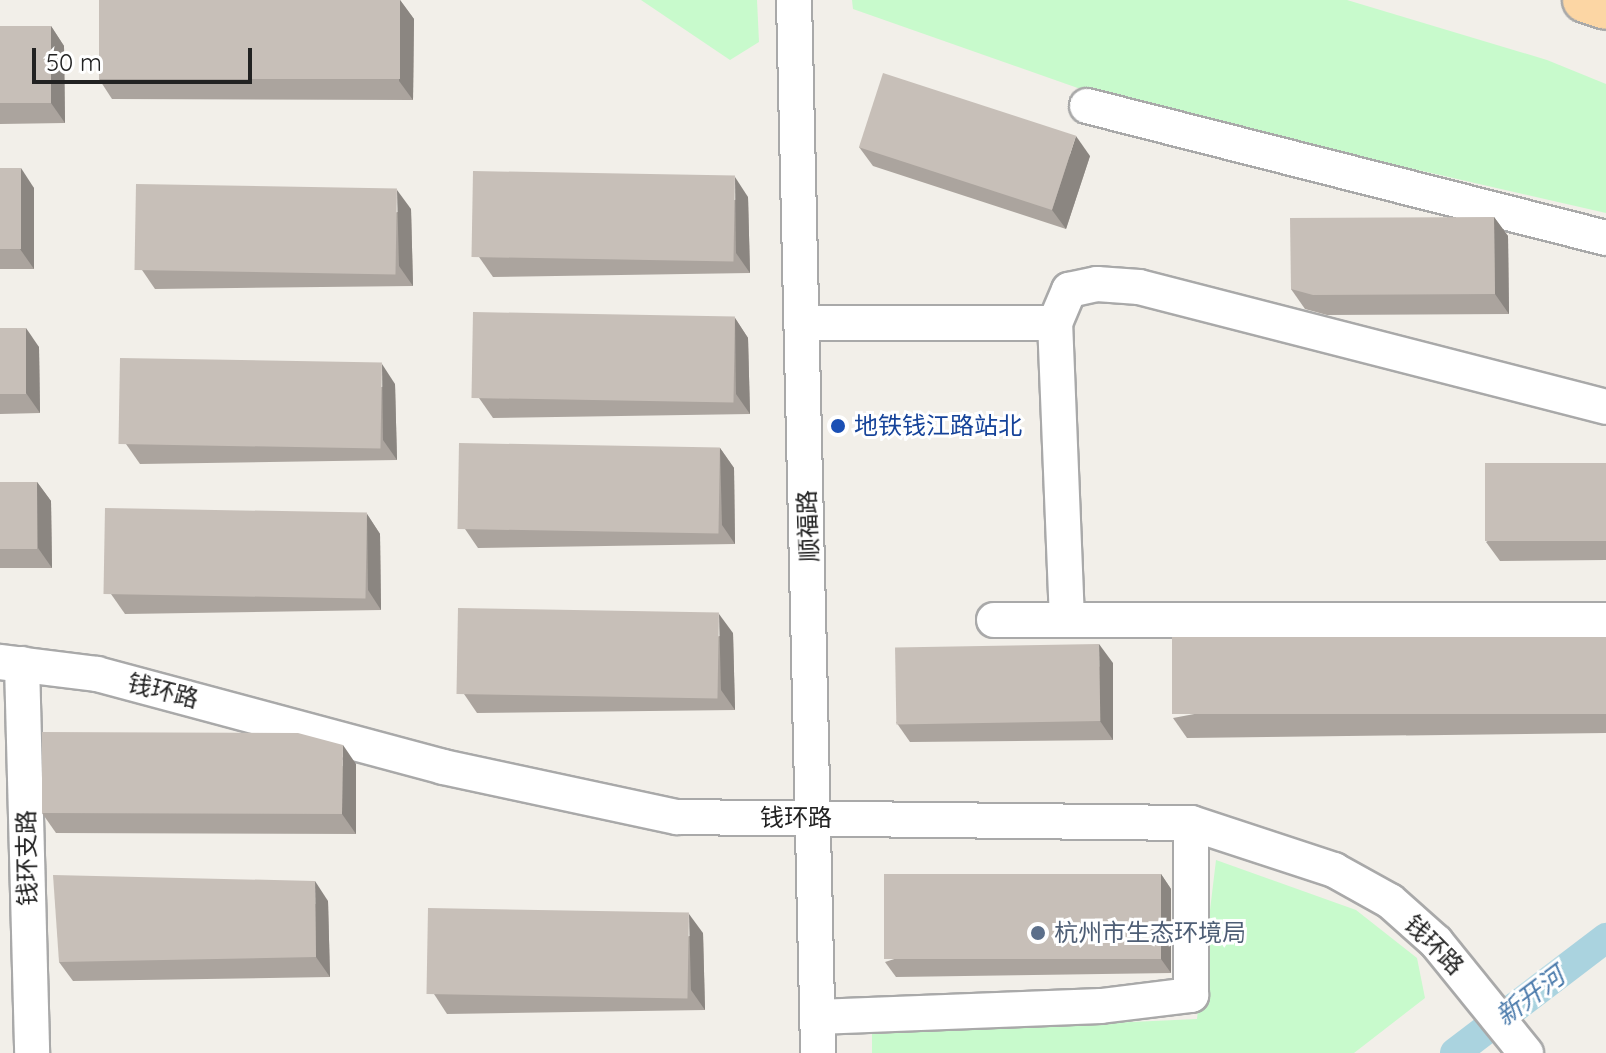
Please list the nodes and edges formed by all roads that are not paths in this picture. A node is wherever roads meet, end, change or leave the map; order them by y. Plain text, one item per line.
1 (794, 0) edge
2 (1585, 0) edge
3 (1606, 7) edge
4 (1087, 106) dead end
5 (1606, 238) edge
6 (803, 323) junction
7 (1055, 323) junction
8 (1606, 407) edge
9 (994, 620) dead end
10 (1067, 620) junction
11 (1606, 620) edge
12 (11, 663) edge
13 (816, 818) junction
14 (1191, 823) junction
15 (817, 1017) junction
16 (1525, 1052) edge
17 (32, 1053) edge
18 (818, 1053) edge

1 - 6 street, 顺福路
2 - 3 main road
4 - 5 street
6 - 7 street
6 - 13 street, 顺福路
7 - 8 street
7 - 10 street
9 - 10 street
10 - 11 street
12 - 13 street, 钱环路
12 - 17 street, 钱环支路
13 - 14 street, 钱环路
13 - 15 street, 顺福路
14 - 15 street
14 - 16 street, 钱环路
15 - 18 street, 顺福路

